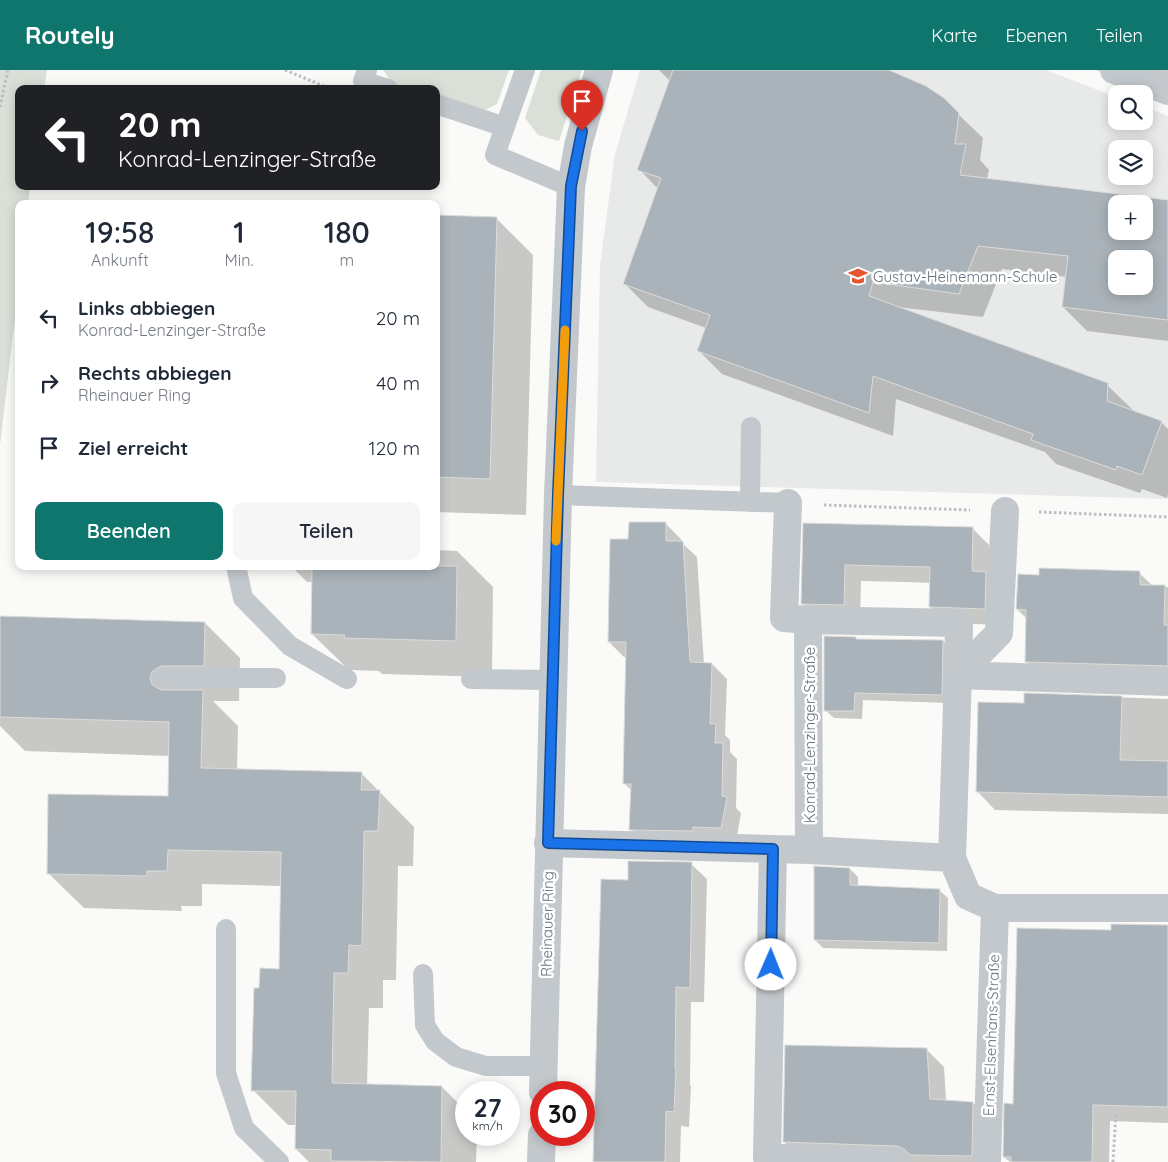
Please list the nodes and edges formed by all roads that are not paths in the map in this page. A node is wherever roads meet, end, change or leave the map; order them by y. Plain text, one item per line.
1 (367, 70) edge
2 (525, 70) edge
3 (599, 70) edge
4 (1114, 70) edge
5 (376, 85) edge
6 (1168, 91) edge
7 (440, 105) edge
8 (505, 127) junction
9 (571, 186) junction
10 (751, 427) dead end
11 (558, 495) junction
12 (750, 502) junction
13 (788, 504) joint
14 (1005, 511) dead end
15 (237, 570) edge
16 (808, 620) junction
17 (958, 675) junction
18 (162, 678) dead end
19 (276, 678) dead end
20 (347, 679) dead end
21 (471, 679) dead end
22 (552, 680) junction
23 (1168, 682) edge
24 (548, 843) junction
25 (773, 849) junction
26 (809, 850) junction
27 (952, 858) junction
28 (995, 908) junction
29 (1168, 908) edge
30 (226, 929) dead end
31 (423, 974) dead end
32 (543, 1079) edge
33 (542, 1146) edge
34 (796, 1160) edge
35 (279, 1162) edge
36 (541, 1162) edge
37 (896, 1162) edge
38 (987, 1162) edge

1 - 5 lane
2 - 8 lane
3 - 9 street, Rheinauer Ring
4 - 6 street
7 - 8 lane
8 - 9 lane
9 - 11 street, Rheinauer Ring
10 - 12 lane
11 - 12 lane
11 - 22 street, Rheinauer Ring
12 - 13 lane
13 - 16 street
14 - 17 street
15 - 20 lane
16 - 17 street
16 - 26 street, Konrad-Lenzinger-Straße
17 - 23 street
17 - 27 street
18 - 19 lane
21 - 22 lane
22 - 24 street, Rheinauer Ring
24 - 25 street
24 - 32 street, Rheinauer Ring
25 - 26 street
25 - 34 street
26 - 27 street
27 - 28 street
28 - 29 street
28 - 38 street, Ernst-Elsenhans-Straße
30 - 35 lane
31 - 32 lane
33 - 36 street
34 - 37 street

